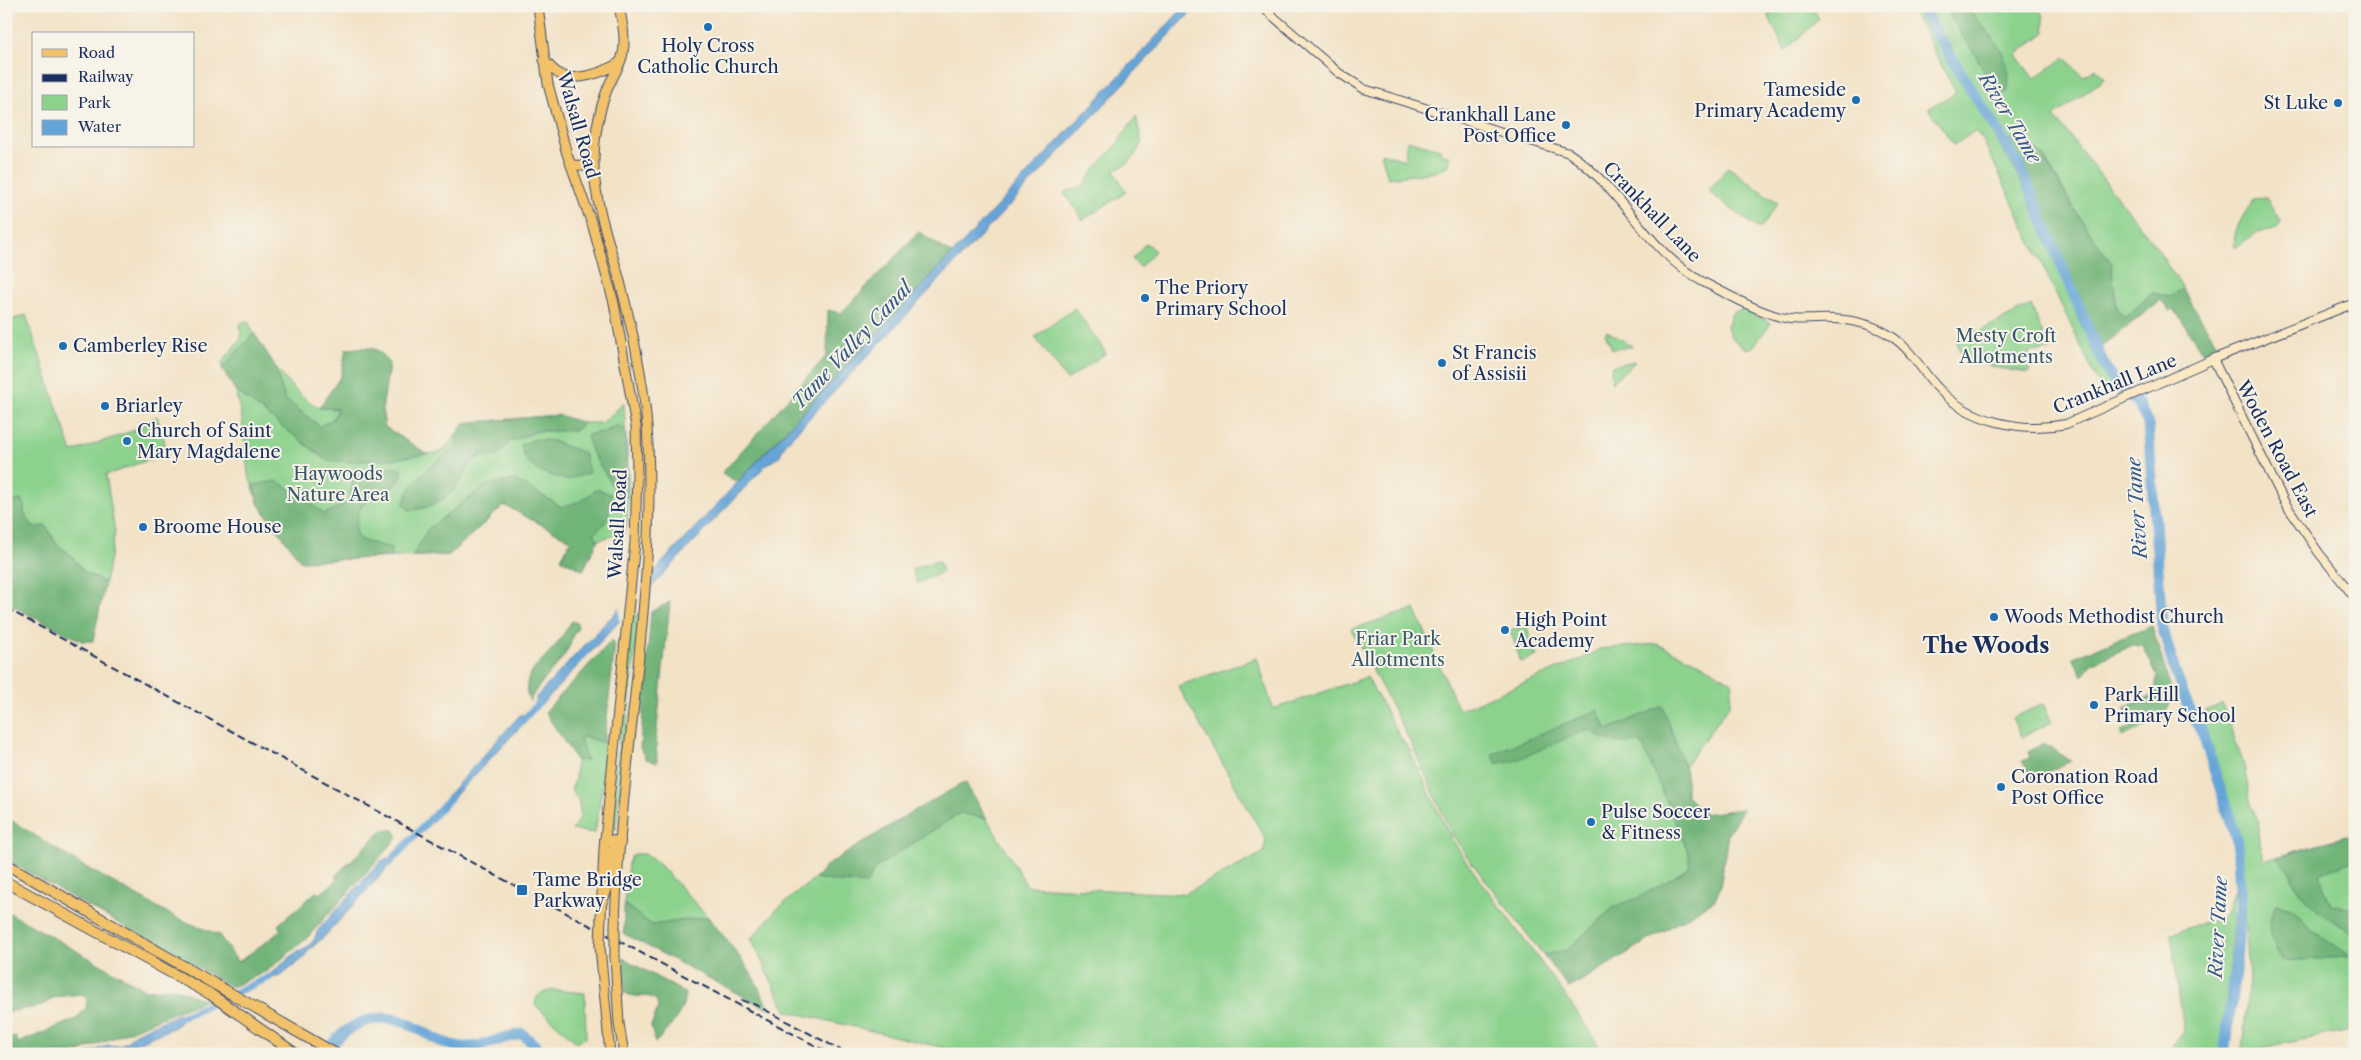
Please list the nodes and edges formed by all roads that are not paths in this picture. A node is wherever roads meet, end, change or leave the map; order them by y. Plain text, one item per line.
1 (538, 6) edge
2 (619, 6) edge
3 (1261, 6) edge
4 (544, 60) junction
5 (620, 62) junction
6 (571, 165) junction
7 (594, 166) junction
8 (2355, 303) edge
9 (2213, 359) junction
10 (650, 484) junction
11 (634, 552) junction
12 (2355, 598) edge
13 (605, 840) junction
14 (620, 842) junction
15 (6, 864) edge
16 (6, 882) edge
17 (601, 904) junction
18 (296, 1054) edge
19 (336, 1054) edge
20 (610, 1054) edge
21 (624, 1054) edge

1 - 4 main road, Walsall Road
2 - 5 main road, Walsall Road
3 - 9 street, Crankhall Lane
4 - 5 main road
4 - 6 main road, Walsall Road
5 - 7 main road, Walsall Road
6 - 7 main road
6 - 11 main road, Walsall Road
7 - 10 main road, Walsall Road
8 - 9 street, Crankhall Lane
9 - 12 street, Woden Road East
10 - 11 main road
10 - 14 main road, Walsall Road
11 - 13 main road, Walsall Road
13 - 14 highway
13 - 17 main road, Walsall Road
14 - 17 highway
14 - 21 main road, Walsall Road, bridge
15 - 19 highway
16 - 18 highway
17 - 20 main road, Walsall Road, bridge

